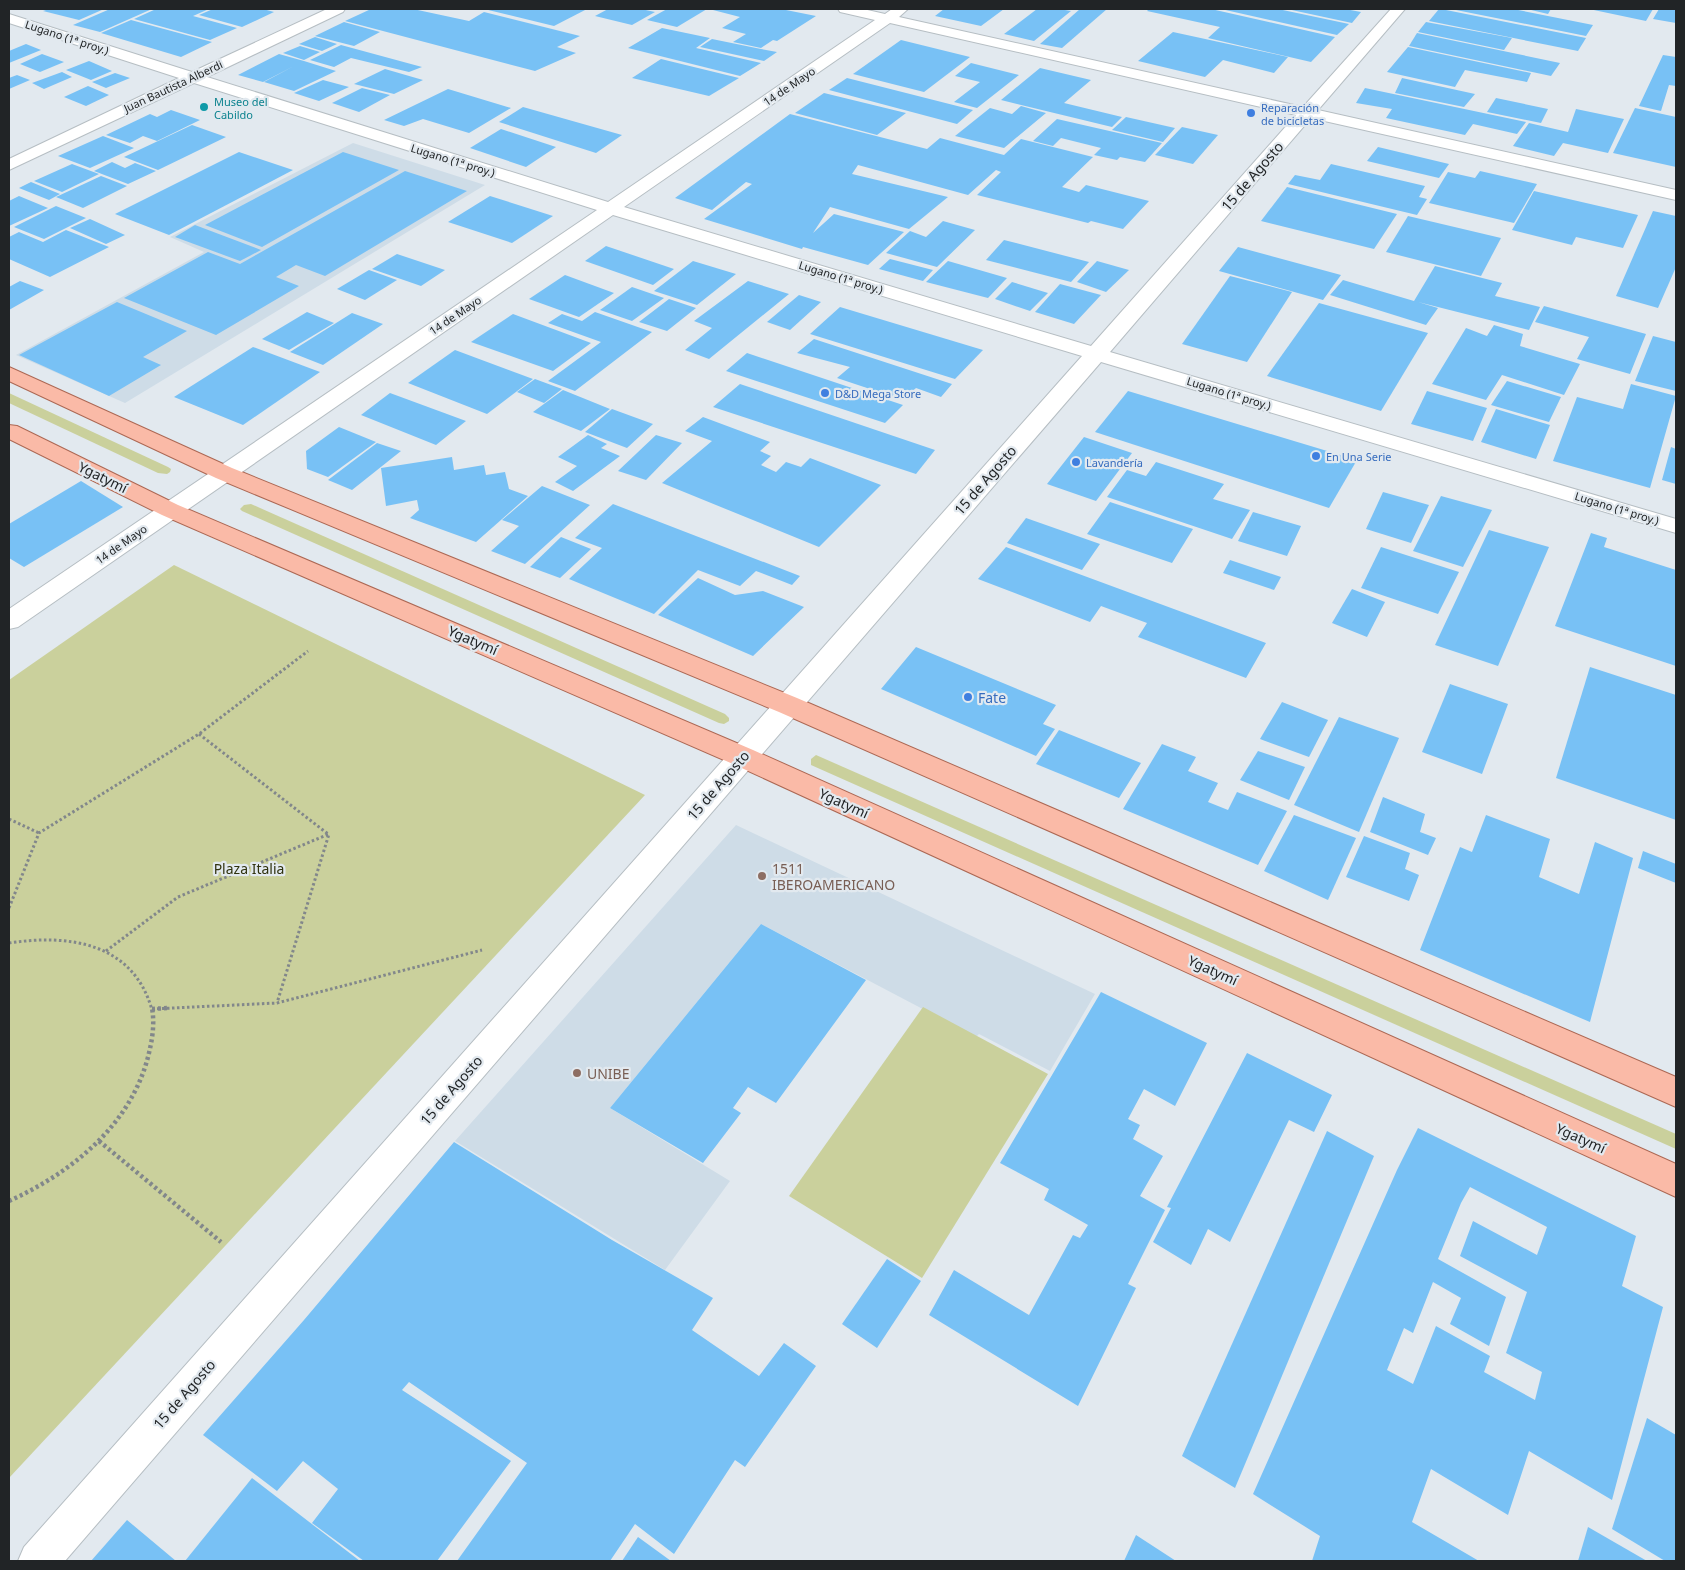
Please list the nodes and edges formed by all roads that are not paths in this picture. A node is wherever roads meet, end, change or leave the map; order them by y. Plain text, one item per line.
1 (338, 9) edge
2 (845, 9) edge
3 (1398, 9) edge
4 (894, 14) edge
5 (9, 18) edge
6 (190, 78) junction
7 (1308, 112) junction
8 (9, 165) edge
9 (1676, 195) edge
10 (611, 208) junction
11 (1096, 353) junction
12 (9, 373) edge
13 (9, 432) edge
14 (224, 473) junction
15 (170, 510) junction
16 (1676, 526) edge
17 (9, 621) edge
18 (788, 705) junction
19 (743, 757) junction
20 (1676, 1092) edge
21 (1676, 1181) edge
22 (38, 1561) edge

1 - 6 street, Juan Bautista Alberdi
2 - 4 street
3 - 7 street, 15 de Agosto
4 - 7 street
4 - 10 street, 14 de Mayo
5 - 6 street, Lugano (1ª proy.)
6 - 8 street, Juan Bautista Alberdi
6 - 10 street, Lugano (1ª proy.)
7 - 9 street
7 - 11 street, 15 de Agosto
10 - 11 street, Lugano (1ª proy.)
10 - 14 street, 14 de Mayo
11 - 16 street, Lugano (1ª proy.)
11 - 18 street, 15 de Agosto
12 - 14 main road
13 - 15 main road, Ygatymí
14 - 15 street, 14 de Mayo
14 - 18 main road
15 - 17 street, 14 de Mayo
15 - 19 main road, Ygatymí
18 - 19 street, 15 de Agosto
18 - 20 main road
19 - 21 main road, Ygatymí
19 - 22 street, 15 de Agosto

